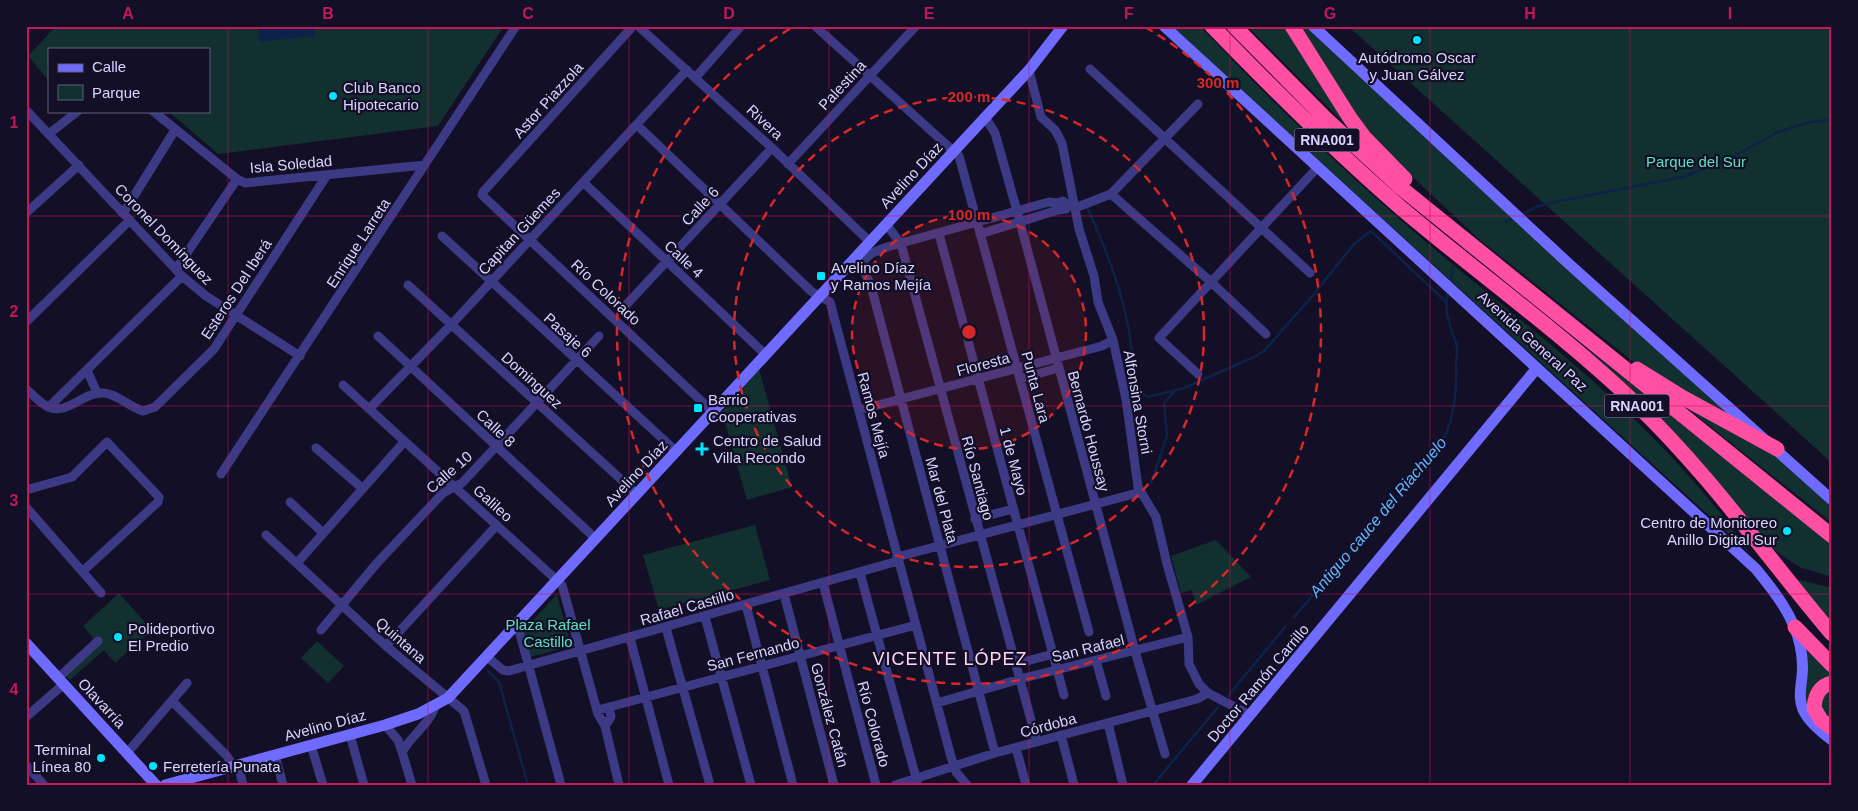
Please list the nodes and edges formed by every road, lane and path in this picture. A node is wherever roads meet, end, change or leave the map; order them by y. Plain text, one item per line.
1 (516, 26) edge
2 (633, 26) edge
3 (638, 26) edge
4 (741, 26) edge
5 (815, 26) edge
6 (916, 26) edge
7 (1055, 26) edge
8 (1063, 26) edge
9 (1164, 26) edge
10 (1212, 26) edge
11 (1234, 26) edge
12 (1292, 26) edge
13 (1313, 26) edge
14 (1047, 49) junction
15 (1090, 69) dead end
16 (688, 70) junction
17 (1029, 70) junction
18 (870, 74) junction
19 (696, 77) junction
20 (1198, 104) dead end
21 (26, 110) edge
22 (77, 112) edge
23 (154, 112) edge
24 (985, 117) junction
25 (637, 124) junction
26 (175, 130) junction
27 (50, 133) junction
28 (1164, 138) junction
29 (772, 148) junction
30 (954, 150) junction
31 (788, 164) junction
32 (79, 165) junction
33 (425, 165) junction
34 (1318, 168) junction
35 (326, 174) junction
36 (237, 178) junction
37 (583, 182) junction
38 (483, 192) joint
39 (1111, 194) junction
40 (720, 205) junction
41 (1059, 208) junction
42 (1075, 208) junction
43 (1017, 211) junction
44 (124, 212) junction
45 (26, 213) edge
46 (130, 220) junction
47 (1077, 221) junction
48 (977, 222) junction
49 (1021, 223) junction
50 (886, 224) junction
51 (1262, 227) junction
52 (938, 234) junction
53 (980, 234) junction
54 (442, 236) dead end
55 (530, 239) junction
56 (1463, 239) junction
57 (870, 242) junction
58 (900, 244) junction
59 (667, 262) junction
60 (856, 262) junction
61 (179, 273) junction
62 (1310, 273) dead end
63 (1210, 281) junction
64 (490, 283) junction
65 (408, 285) dead end
66 (820, 296) junction
67 (627, 304) dead end
68 (236, 316) junction
69 (26, 322) edge
70 (451, 325) junction
71 (1266, 334) dead end
72 (378, 336) dead end
73 (599, 336) dead end
74 (1113, 340) junction
75 (766, 355) junction
76 (300, 356) junction
77 (1608, 356) junction
78 (1055, 358) junction
79 (577, 362) junction
80 (410, 367) junction
81 (1058, 368) junction
82 (1537, 368) junction
83 (1017, 369) junction
84 (87, 370) junction
85 (1198, 374) dead end
86 (978, 379) junction
87 (1020, 379) junction
88 (343, 385) dead end
89 (26, 389) edge
90 (940, 389) junction
91 (97, 393) junction
92 (900, 399) junction
93 (538, 404) junction
94 (49, 407) junction
95 (369, 410) junction
96 (859, 410) junction
97 (713, 412) junction
98 (404, 442) junction
99 (496, 447) junction
100 (316, 448) dead end
101 (1777, 449) junction
102 (677, 452) junction
103 (221, 474) dead end
104 (454, 487) junction
105 (362, 488) junction
106 (26, 490) edge
107 (1141, 492) junction
108 (637, 494) junction
109 (1832, 500) edge
110 (290, 502) dead end
111 (1095, 505) junction
112 (26, 507) edge
113 (1012, 509) junction
114 (1056, 515) junction
115 (975, 519) junction
116 (497, 525) junction
117 (1017, 526) junction
118 (322, 532) junction
119 (266, 535) dead end
120 (980, 536) junction
121 (1832, 536) edge
122 (596, 539) junction
123 (940, 545) junction
124 (898, 559) junction
125 (297, 563) junction
126 (83, 571) junction
127 (860, 573) junction
128 (558, 580) junction
129 (823, 583) junction
130 (101, 593) dead end
131 (784, 594) junction
132 (746, 605) junction
133 (342, 606) junction
134 (705, 617) junction
135 (916, 625) junction
136 (516, 627) junction
137 (1795, 627) junction
138 (666, 628) junction
139 (321, 630) dead end
140 (1089, 632) dead end
141 (1832, 634) edge
142 (877, 635) junction
143 (1188, 637) junction
144 (630, 638) junction
145 (98, 641) dead end
146 (26, 643) edge
147 (839, 645) junction
148 (386, 646) junction
149 (1135, 651) junction
150 (582, 652) junction
151 (1053, 654) junction
152 (800, 656) junction
153 (488, 657) junction
154 (1096, 660) junction
155 (1016, 664) junction
156 (1832, 665) edge
157 (529, 666) junction
158 (762, 666) junction
159 (1058, 670) junction
160 (722, 678) junction
161 (1020, 679) junction
162 (61, 681) junction
163 (187, 684) dead end
164 (1832, 684) edge
165 (682, 688) junction
166 (979, 691) junction
167 (1208, 693) junction
168 (1064, 695) dead end
169 (1106, 696) dead end
170 (646, 697) junction
171 (448, 698) junction
172 (172, 702) junction
173 (937, 703) junction
174 (435, 707) junction
175 (609, 707) junction
176 (598, 710) junction
177 (1152, 711) junction
178 (1250, 715) junction
179 (26, 717) edge
180 (1108, 723) junction
181 (385, 725) junction
182 (605, 726) junction
183 (1832, 728) edge
184 (350, 735) junction
185 (1061, 735) junction
186 (1832, 740) edge
187 (1037, 742) junction
188 (311, 745) junction
189 (1016, 748) junction
190 (402, 752) junction
191 (127, 753) junction
192 (995, 753) junction
193 (1165, 754) dead end
194 (275, 755) junction
195 (26, 765) edge
196 (236, 765) junction
197 (954, 765) junction
198 (198, 780) edge
199 (918, 782) edge
200 (44, 785) edge
201 (156, 785) edge
202 (165, 785) edge
203 (243, 785) edge
204 (283, 785) edge
205 (323, 785) edge
206 (364, 785) edge
207 (412, 785) edge
208 (486, 785) edge
209 (561, 785) edge
210 (620, 785) edge
211 (669, 785) edge
212 (710, 785) edge
213 (751, 785) edge
214 (793, 785) edge
215 (834, 785) edge
216 (876, 785) edge
217 (895, 785) edge
218 (967, 785) edge
219 (1026, 785) edge
220 (1074, 785) edge
221 (1123, 785) edge
222 (1192, 785) edge

1 - 33 street, Enrique Larreta
2 - 38 street, Astor Piazzola
3 - 16 street, Rivera
4 - 19 street
5 - 18 street
6 - 18 street, Palestina
7 - 14 street, Avelino Díaz
8 - 14 street, Avelino Díaz
9 - 34 street, Avenida General Paz
10 - 141 highway, Avenida General Paz / RNA001
11 - 56 highway, RNA001
12 - 56 highway
13 - 101 street
14 - 17 street, Avelino Díaz
15 - 28 street
16 - 19 street, Rivera
16 - 25 street, Capitan Güemes
17 - 24 street, Avelino Díaz
17 - 42 street, Alfonsina Storni
18 - 30 street
18 - 31 street, Palestina
19 - 29 street, Rivera
20 - 28 street
21 - 27 street, Coronel Domínguez
22 - 27 street
23 - 26 street, Isla Soledad
24 - 30 street, Avelino Díaz
24 - 43 street, Bernardo Houssay
25 - 37 street, Capitan Güemes
25 - 40 street, Ramos Mejía
26 - 36 street, Isla Soledad
26 - 44 street
27 - 32 street, Coronel Domínguez
28 - 39 street
28 - 51 street
29 - 31 street, Rivera
29 - 40 street, Calle 6
30 - 48 street, Punta Lara
30 - 50 street, Avelino Díaz
31 - 57 street, Rivera
32 - 44 street, Coronel Domínguez
32 - 45 street
33 - 35 street, Isla Soledad
33 - 76 street, Enrique Larreta
34 - 51 street
34 - 82 street, Avenida General Paz
35 - 36 street, Isla Soledad
35 - 68 street, Esteros Del Iberá
36 - 61 street
37 - 55 street, Capitan Güemes
37 - 59 street, Calle 4
38 - 55 street, Río Colorado
39 - 42 street
39 - 63 street
40 - 59 street, Calle 6
40 - 66 street, Ramos Mejía
41 - 43 street
41 - 47 street
41 - 49 street
42 - 47 street, Alfonsina Storni
43 - 48 street
43 - 49 street, Bernardo Houssay
44 - 46 street, Coronel Domínguez
46 - 61 street, Coronel Domínguez
46 - 69 street
47 - 74 street, Alfonsina Storni
48 - 52 street
48 - 53 street, Punta Lara
49 - 53 street
49 - 78 street, Bernardo Houssay
50 - 57 street, Avelino Díaz
50 - 58 street, Río Santiago
51 - 62 street
51 - 63 street
52 - 58 street
52 - 86 street, 1 de Mayo
53 - 83 street, Punta Lara
54 - 64 street, Pasaje 6
55 - 64 street, Capitan Güemes
55 - 97 street, Río Colorado
56 - 77 highway, RNA001
57 - 60 street, Avelino Díaz
58 - 60 street
58 - 90 street, Río Santiago
59 - 67 street, Calle 6
59 - 75 street, Calle 4
60 - 66 street, Avelino Díaz
60 - 92 street, Mar del Plata
61 - 68 street, Coronel Domínguez
61 - 84 street
63 - 71 street
63 - 85 street
64 - 70 street, Capitan Güemes
64 - 79 street, Pasaje 6
65 - 70 street, Dominguez
66 - 75 street, Avelino Díaz
66 - 96 street, Ramos Mejía
68 - 76 street, Coronel Domínguez
68 - 91 street, Esteros Del Iberá
70 - 80 street, Capitan Güemes
70 - 93 street, Dominguez
72 - 80 street, Calle 8
73 - 79 street, Calle 10
74 - 78 street, Floresta
74 - 107 street, Alfonsina Storni
75 - 97 street, Avelino Díaz
76 - 103 street, Enrique Larreta
77 - 101 highway
77 - 121 highway, RNA001
78 - 81 street, Bernardo Houssay
78 - 83 street, Floresta
79 - 93 street, Calle 10
79 - 102 street, Pasaje 6
80 - 95 street, Capitan Güemes
80 - 99 street, Calle 8
81 - 87 street
81 - 111 street, Bernardo Houssay
82 - 137 street, Avenida General Paz
82 - 178 street, Doctor Ramón Carrillo
83 - 86 street, Floresta
83 - 87 street, Punta Lara
84 - 91 street
84 - 94 street
86 - 90 street, Floresta
86 - 113 street, 1 de Mayo
87 - 114 street, Punta Lara
88 - 95 street, Galileo
89 - 94 street
90 - 92 street, Floresta
90 - 115 street, Río Santiago
91 - 94 street
92 - 96 street, Floresta
92 - 123 street, Mar del Plata
93 - 99 street, Calle 10
93 - 108 street, Dominguez
95 - 98 street, Galileo
96 - 124 street, Ramos Mejía
97 - 102 street, Avelino Díaz
98 - 104 street, Galileo
98 - 105 street
99 - 104 street, Calle 10
99 - 122 street, Calle 8
100 - 105 street
101 - 109 street
102 - 108 street, Avelino Díaz
104 - 116 street, Galileo
104 - 133 street, Calle 10
105 - 118 street
106 - 126 street
107 - 111 street, Rafael Castillo
107 - 143 street, Alfonsina Storni
108 - 122 street, Avelino Díaz
110 - 118 street
111 - 114 street, Rafael Castillo
111 - 149 street, Bernardo Houssay
112 - 126 street
113 - 115 street
113 - 117 street, 1 de Mayo
114 - 117 street, Rafael Castillo
114 - 140 street, Punta Lara
115 - 120 street, Río Santiago
116 - 128 street, Galileo
116 - 148 street
117 - 120 street, Rafael Castillo
117 - 151 street, 1 de Mayo
118 - 125 street
119 - 125 street, Quintana
120 - 123 street, Rafael Castillo
120 - 155 street, Río Santiago
122 - 128 street, Avelino Díaz
123 - 124 street, Rafael Castillo
123 - 166 street, Mar del Plata
124 - 127 street, Rafael Castillo
124 - 135 street, Ramos Mejía
125 - 133 street, Quintana
126 - 130 street
127 - 129 street, Rafael Castillo
127 - 142 street
128 - 136 street, Avelino Díaz
128 - 150 street
129 - 131 street, Rafael Castillo
129 - 147 street, Río Colorado
131 - 132 street, Rafael Castillo
131 - 152 street, González Catán
132 - 134 street, Rafael Castillo
132 - 158 street
133 - 139 street, Calle 10
133 - 148 street, Quintana
134 - 138 street, Rafael Castillo
134 - 160 street
135 - 142 street, San Fernando
135 - 173 street, Ramos Mejía
136 - 153 street, Avelino Díaz
136 - 157 street
137 - 156 highway
137 - 186 street, Avenida General Paz
138 - 144 street, Rafael Castillo
138 - 165 street
142 - 147 street, San Fernando
142 - 199 street
143 - 149 street, San Rafael
143 - 167 street, Alfonsina Storni
144 - 150 street, Rafael Castillo
144 - 170 street
145 - 162 street
146 - 162 street, Olavarría
147 - 152 street, San Fernando
147 - 216 street, Río Colorado
148 - 171 street, Quintana
149 - 154 street, San Rafael
149 - 177 street, Bernardo Houssay
150 - 157 street, Rafael Castillo
150 - 176 street
151 - 155 street
151 - 159 street, 1 de Mayo
152 - 158 street, San Fernando
152 - 215 street, González Catán
153 - 157 street, Rafael Castillo
153 - 171 street, Avelino Díaz
154 - 159 street, San Rafael
154 - 169 street
155 - 161 street, Río Santiago
157 - 209 street
158 - 160 street, San Fernando
158 - 214 street
159 - 161 street, San Rafael
159 - 168 street, 1 de Mayo
160 - 165 street, San Fernando
160 - 213 street
161 - 166 street, San Rafael
161 - 187 street, Río Santiago
162 - 179 street
162 - 191 street, Olavarría
163 - 172 street
164 - 183 highway
165 - 170 street, San Fernando
165 - 212 street
166 - 173 street, San Rafael
166 - 192 street, Mar del Plata
167 - 177 street, Córdoba
167 - 178 street, Alfonsina Storni
170 - 175 street, San Fernando
170 - 211 street
171 - 174 street, Avelino Díaz
171 - 208 street, Quintana
172 - 191 street
172 - 196 street
173 - 197 street, Ramos Mejía
174 - 181 street, Avelino Díaz
174 - 190 street
175 - 176 street, San Fernando
175 - 182 street
176 - 182 street
177 - 180 street, Córdoba
177 - 193 street, Bernardo Houssay
178 - 222 street, Doctor Ramón Carrillo
180 - 185 street, Córdoba
180 - 221 street
181 - 184 street, Avelino Díaz
181 - 190 street
182 - 210 street
184 - 188 street, Avelino Díaz
184 - 206 street
185 - 187 street, Córdoba
185 - 220 street
187 - 189 street, Córdoba
188 - 194 street, Avelino Díaz
188 - 205 street
189 - 192 street, Córdoba
189 - 219 street
190 - 207 street
191 - 201 street, Olavarría
192 - 197 street, Córdoba
194 - 196 street, Avelino Díaz
194 - 204 street
195 - 200 street
196 - 198 street, Avelino Díaz
196 - 203 street
197 - 199 street, Córdoba
197 - 218 street, Ramos Mejía
198 - 202 street, Avelino Díaz
199 - 217 street, Córdoba

